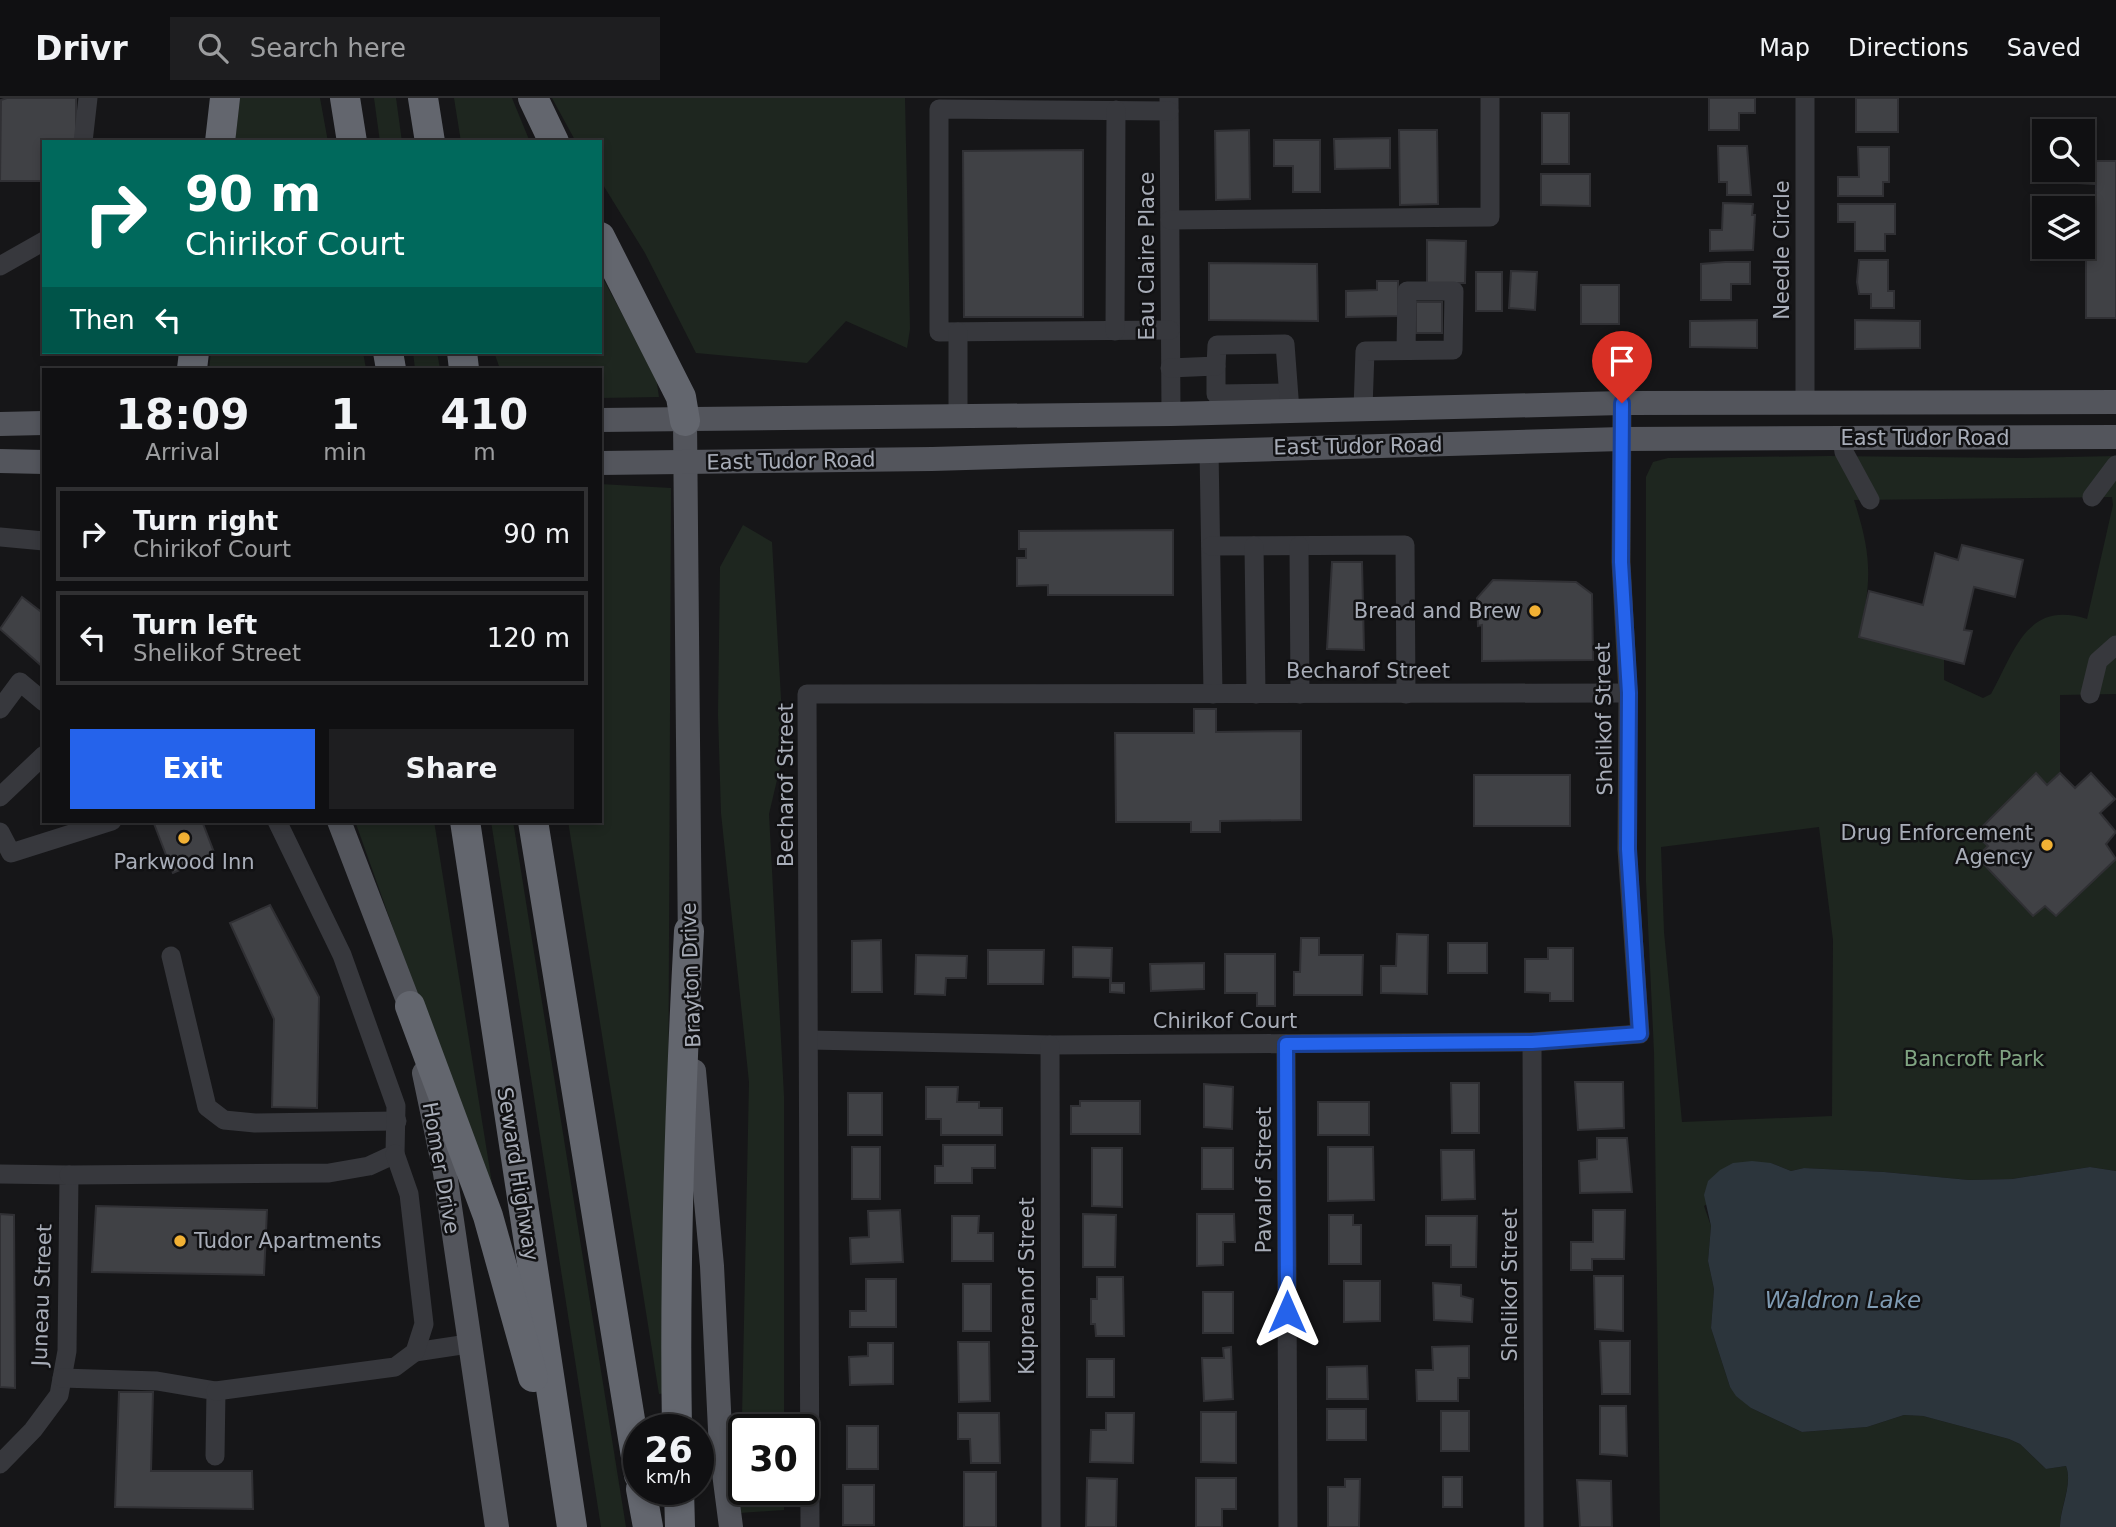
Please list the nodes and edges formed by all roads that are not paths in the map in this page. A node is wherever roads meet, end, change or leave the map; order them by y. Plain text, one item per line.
1 (88, 98) edge
2 (225, 98) edge
3 (345, 98) edge
4 (423, 98) edge
5 (533, 98) edge
6 (1490, 98) edge
7 (1805, 98) edge
8 (1169, 104) edge
9 (1116, 110) junction
10 (83, 140) edge
11 (220, 140) edge
12 (352, 140) edge
13 (430, 140) edge
14 (553, 140) edge
15 (1170, 220) junction
16 (602, 241) edge
17 (42, 242) edge
18 (0, 266) edge
19 (1170, 330) junction
20 (1115, 331) junction
21 (958, 332) junction
22 (1406, 350) dead end
23 (1216, 366) junction
24 (1170, 368) junction
25 (1289, 402) junction
26 (1805, 402) junction
27 (2116, 402) edge
28 (1622, 403) junction
29 (1363, 408) junction
30 (1171, 414) junction
31 (958, 417) junction
32 (602, 420) edge
33 (685, 421) junction
34 (42, 423) edge
35 (0, 424) edge
36 (2116, 437) edge
37 (1622, 439) junction
38 (1842, 439) junction
39 (1209, 449) junction
40 (0, 461) edge
41 (42, 462) edge
42 (602, 463) edge
43 (686, 463) junction
44 (2116, 465) edge
45 (2092, 497) dead end
46 (1870, 500) dead end
47 (0, 537) edge
48 (42, 541) edge
49 (1211, 546) junction
50 (1254, 546) junction
51 (1299, 546) junction
52 (2116, 645) edge
53 (1629, 693) junction
54 (1213, 694) junction
55 (1256, 694) junction
56 (1300, 694) junction
57 (1406, 694) junction
58 (2090, 694) dead end
59 (42, 700) edge
60 (0, 709) edge
61 (42, 757) edge
62 (0, 797) edge
63 (106, 823) edge
64 (278, 823) edge
65 (341, 823) edge
66 (465, 823) edge
67 (533, 823) edge
68 (0, 832) edge
69 (689, 931) junction
70 (171, 956) dead end
71 (410, 1006) junction
72 (1640, 1034) joint
73 (809, 1040) junction
74 (1532, 1042) junction
75 (1286, 1044) junction
76 (1050, 1045) junction
77 (397, 1121) junction
78 (394, 1154) junction
79 (0, 1174) edge
80 (69, 1175) junction
81 (468, 1344) junction
82 (415, 1352) junction
83 (62, 1378) junction
84 (216, 1391) junction
85 (629, 1414) edge
86 (677, 1414) edge
87 (215, 1456) dead end
88 (0, 1464) edge
89 (644, 1505) edge
90 (679, 1505) edge
91 (570, 1515) edge
92 (497, 1527) edge
93 (648, 1527) edge
94 (680, 1527) edge
95 (731, 1527) edge
96 (810, 1527) edge
97 (1051, 1527) edge
98 (1288, 1527) edge
99 (1534, 1527) edge

1 - 10 street
2 - 11 highway
3 - 12 highway
4 - 13 highway
5 - 14 highway
6 - 15 street
7 - 26 street, Needle Circle
8 - 9 street
8 - 15 street, Eau Claire Place
9 - 20 street
9 - 21 street
15 - 19 street, Eau Claire Place
16 - 33 highway
17 - 18 street
19 - 20 street
19 - 24 street, Eau Claire Place
20 - 21 street
21 - 31 street
22 - 29 street
23 - 24 street
23 - 25 street
23 - 25 street
24 - 30 street, Eau Claire Place
25 - 29 main road, East Tudor Road
25 - 30 main road, East Tudor Road
26 - 27 main road, East Tudor Road
26 - 28 main road, East Tudor Road
28 - 29 main road, East Tudor Road
28 - 37 street, Shelikof Street
30 - 31 main road, East Tudor Road
31 - 33 main road, East Tudor Road
32 - 33 main road, East Tudor Road
33 - 43 main road, Brayton Drive
34 - 35 main road
36 - 38 main road, East Tudor Road
37 - 38 main road, East Tudor Road
37 - 39 main road, East Tudor Road
37 - 53 street, Shelikof Street
38 - 46 street
39 - 43 main road, East Tudor Road
39 - 49 street
40 - 41 main road
42 - 43 main road, East Tudor Road
43 - 69 main road, Brayton Drive
44 - 45 street
47 - 48 street
49 - 50 street
49 - 54 street
50 - 51 street
50 - 55 street
51 - 56 street
51 - 57 street
52 - 58 street
53 - 57 street, Becharof Street
53 - 72 street, Shelikof Street
54 - 55 street, Becharof Street
54 - 73 street, Becharof Street
55 - 56 street, Becharof Street
56 - 57 street, Becharof Street
59 - 60 street
61 - 62 street
63 - 68 street
64 - 77 street, Homer Drive
65 - 71 main road, Homer Drive
66 - 91 highway, Seward Highway
67 - 85 highway
69 - 86 highway
69 - 95 main road, Brayton Drive
70 - 77 street
71 - 81 main road, Homer Drive
71 - 91 highway
72 - 74 street, Chirikof Court
73 - 76 street, Chirikof Court
73 - 96 street, Becharof Street
74 - 75 street, Chirikof Court
74 - 99 street, Shelikof Street
75 - 76 street, Chirikof Court
75 - 98 street, Pavalof Street
76 - 97 street, Kupreanof Street
77 - 78 street, Homer Drive
78 - 80 street, Homer Drive
78 - 82 street
79 - 80 street
80 - 83 street, Juneau Street
81 - 82 street
81 - 92 main road, Homer Drive
82 - 84 street
83 - 84 street
83 - 88 street, Juneau Street
84 - 87 street
89 - 93 highway
90 - 94 highway

